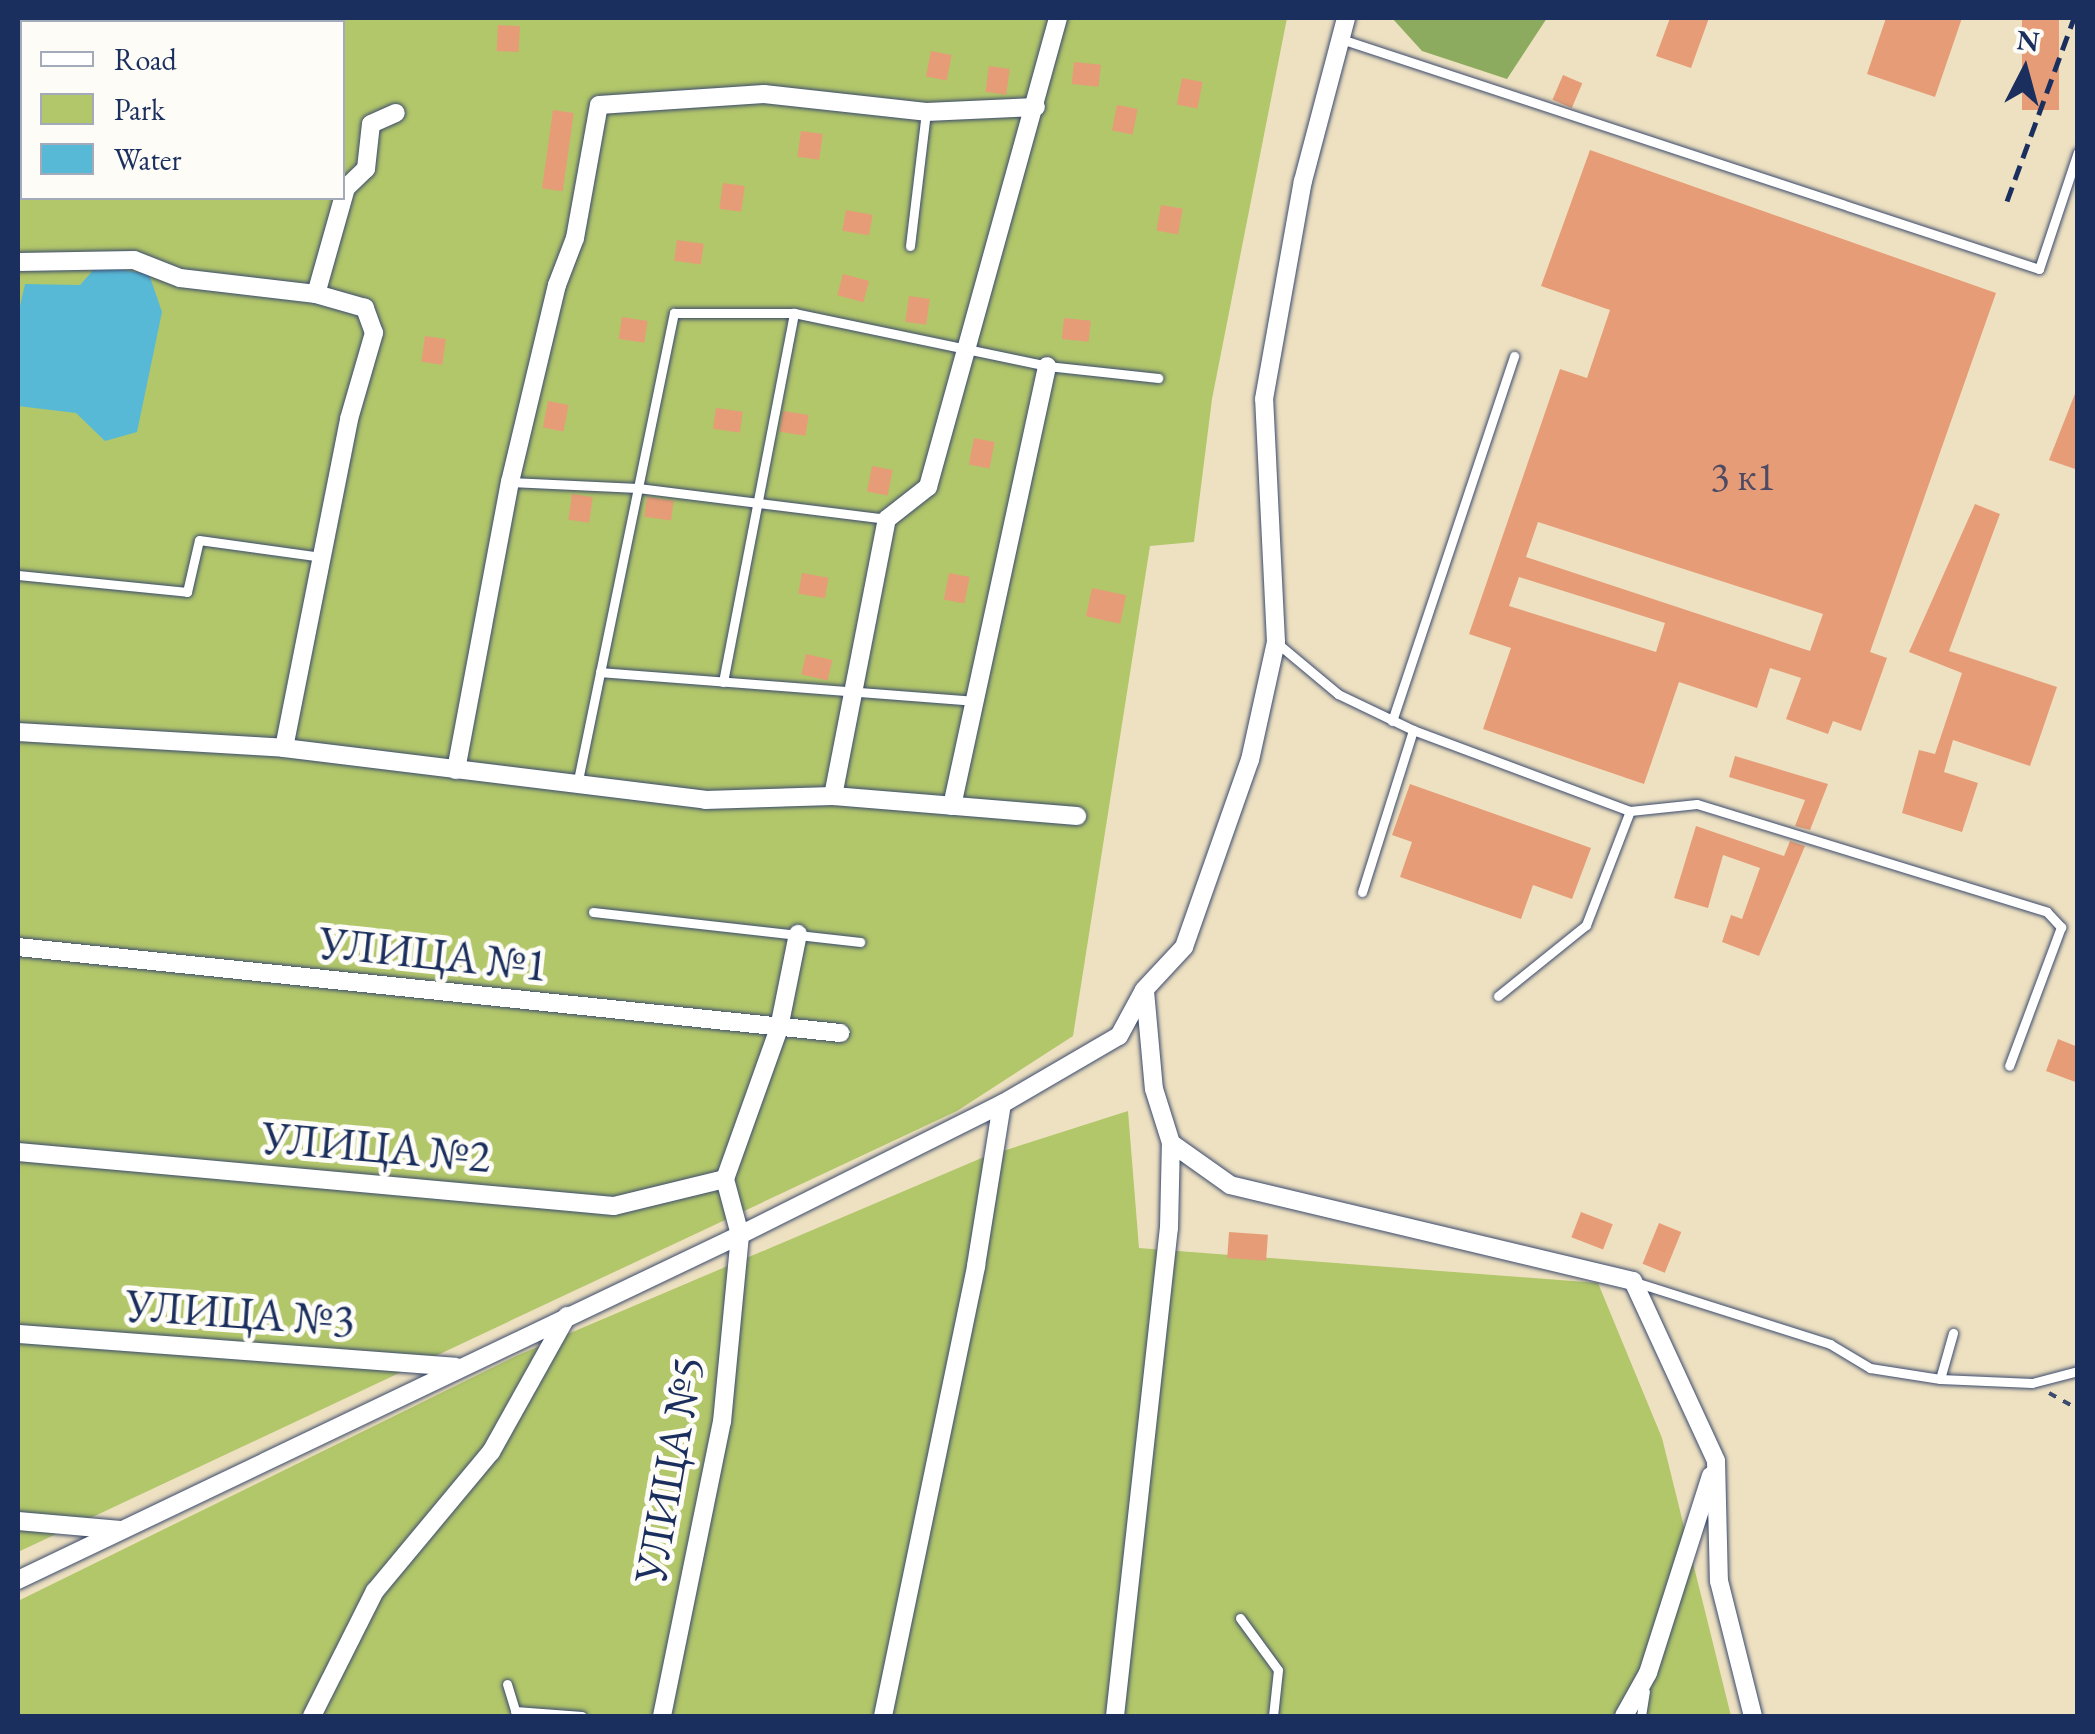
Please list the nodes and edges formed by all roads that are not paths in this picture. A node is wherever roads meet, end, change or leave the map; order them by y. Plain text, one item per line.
1 (1058, 18) edge
2 (1346, 18) edge
3 (1340, 38) junction
4 (1036, 108) junction
5 (926, 112) junction
6 (396, 113) dead end
7 (2078, 152) edge
8 (345, 192) edge
9 (343, 200) edge
10 (910, 246) dead end
11 (18, 262) edge
12 (316, 294) junction
13 (794, 313) junction
14 (968, 346) junction
15 (1514, 356) dead end
16 (1047, 366) junction
17 (1158, 378) dead end
18 (510, 482) junction
19 (638, 488) junction
20 (755, 504) junction
21 (887, 519) junction
22 (324, 557) junction
23 (18, 576) edge
24 (1276, 642) junction
25 (600, 672) junction
26 (723, 682) junction
27 (853, 692) junction
28 (975, 701) junction
29 (1392, 720) junction
30 (1413, 730) junction
31 (18, 732) edge
32 (284, 748) junction
33 (456, 770) junction
34 (577, 785) junction
35 (833, 796) junction
36 (952, 806) junction
37 (1630, 811) junction
38 (1078, 816) dead end
39 (1362, 892) dead end
40 (594, 912) dead end
41 (798, 934) junction
42 (860, 942) dead end
43 (18, 947) edge
44 (1144, 990) junction
45 (1498, 996) dead end
46 (779, 1028) junction
47 (841, 1033) dead end
48 (2009, 1066) dead end
49 (1002, 1104) junction
50 (1171, 1143) junction
51 (18, 1152) edge
52 (726, 1180) junction
53 (740, 1235) junction
54 (1632, 1281) junction
55 (567, 1316) junction
56 (1952, 1333) dead end
57 (18, 1334) edge
58 (456, 1367) junction
59 (2078, 1370) edge
60 (1940, 1379) junction
61 (1716, 1461) junction
62 (18, 1521) edge
63 (121, 1530) junction
64 (18, 1580) edge
65 (1240, 1618) dead end
66 (1648, 1673) junction
67 (507, 1684) dead end
68 (312, 1716) edge
69 (582, 1716) edge
70 (662, 1716) edge
71 (883, 1716) edge
72 (1115, 1716) edge
73 (1272, 1716) edge
74 (1624, 1716) edge
75 (1641, 1716) edge
76 (1754, 1716) edge

1 - 4 street
2 - 3 street
3 - 7 lane
3 - 24 street
4 - 5 street
4 - 14 street
5 - 10 lane
5 - 18 street
6 - 8 street
9 - 12 street
11 - 12 street
12 - 22 street
13 - 14 lane
13 - 19 lane
13 - 20 lane
14 - 16 lane
14 - 21 street
15 - 29 lane
16 - 17 lane
16 - 28 street
18 - 19 lane
18 - 33 street
19 - 20 lane
19 - 25 lane
20 - 21 lane
20 - 26 lane
21 - 27 street
22 - 23 lane
22 - 32 street
24 - 29 lane
24 - 44 street
25 - 26 lane
25 - 34 lane
26 - 27 lane
27 - 28 lane
27 - 35 street
28 - 36 street
29 - 30 lane
30 - 37 lane
30 - 39 lane
31 - 32 street
32 - 33 street
33 - 34 street
34 - 35 street
35 - 36 street
36 - 38 street
37 - 45 lane
37 - 48 lane
40 - 41 lane
41 - 42 lane
41 - 46 street
43 - 46 street, УЛИЦА №1
44 - 49 street
44 - 50 street
46 - 47 street, УЛИЦА №1
46 - 52 street
49 - 53 street
49 - 71 street
50 - 54 street
50 - 72 street
51 - 52 street, УЛИЦА №2
52 - 53 street, УЛИЦА №5
53 - 55 street
53 - 70 street, УЛИЦА №5
54 - 60 lane
54 - 61 street
55 - 58 street
55 - 68 street
56 - 60 lane
57 - 58 street, УЛИЦА №3
58 - 63 street
59 - 60 lane
61 - 66 street
61 - 76 street
62 - 63 street
63 - 64 street
65 - 73 lane
66 - 74 street
66 - 75 lane
67 - 69 lane

